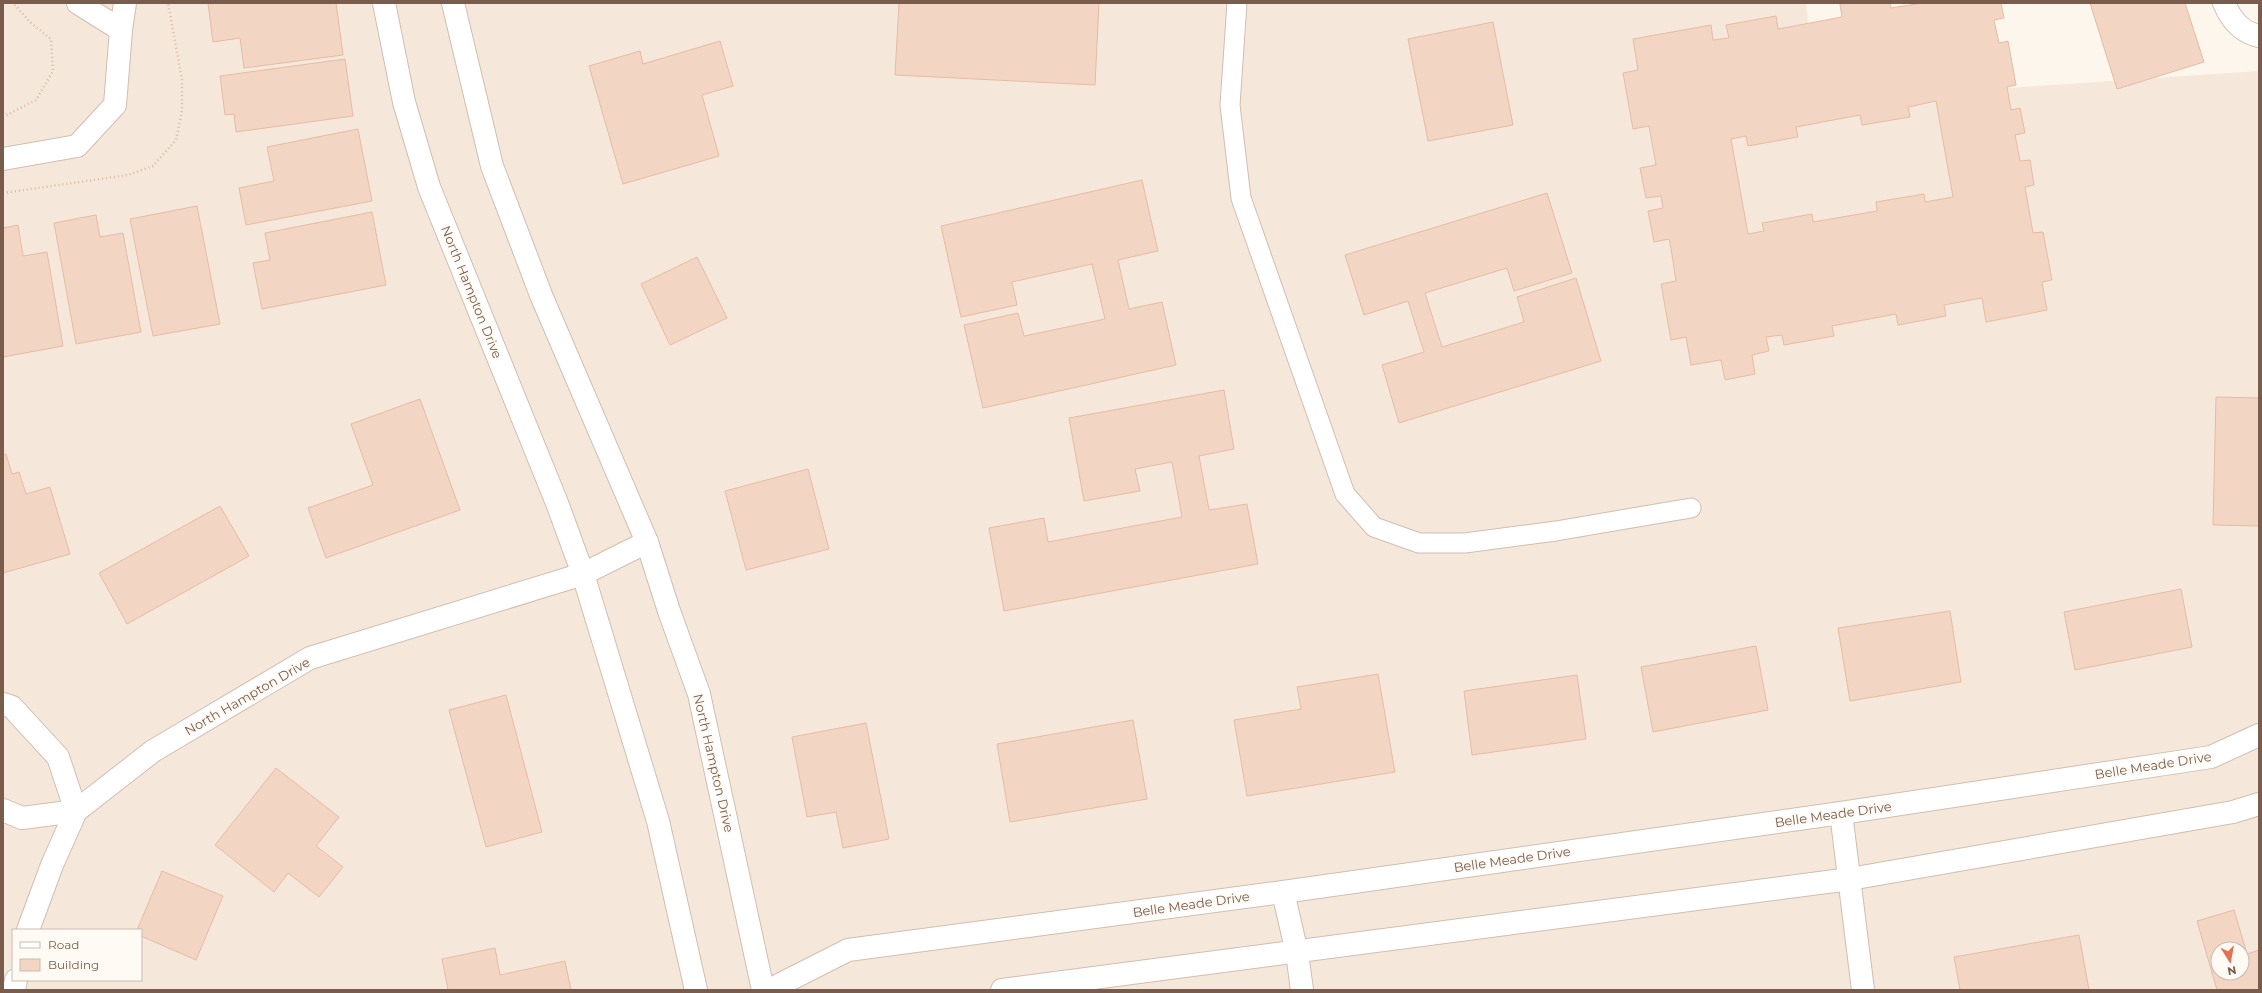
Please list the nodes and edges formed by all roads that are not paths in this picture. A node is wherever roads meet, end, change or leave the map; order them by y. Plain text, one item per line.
1 (78, 3) edge
2 (125, 3) edge
3 (384, 3) edge
4 (453, 3) edge
5 (1237, 3) edge
6 (2224, 3) edge
7 (121, 30) junction
8 (2259, 36) edge
9 (3, 159) edge
10 (1691, 508) dead end
11 (647, 542) junction
12 (583, 574) junction
13 (3, 704) edge
14 (2259, 735) edge
15 (2259, 804) edge
16 (3, 810) edge
17 (76, 812) junction
18 (1842, 813) junction
19 (1850, 879) junction
20 (1284, 892) junction
21 (28, 929) edge
22 (1297, 952) junction
23 (696, 990) edge
24 (763, 990) edge
25 (769, 990) edge
26 (1002, 990) edge
27 (1302, 990) edge
28 (1863, 990) edge

1 - 7 street
2 - 7 street
3 - 12 street, North Hampton Drive
4 - 11 street, North Hampton Drive
5 - 10 lane
6 - 8 street
7 - 9 street
11 - 12 street, North Hampton Drive
11 - 24 street, North Hampton Drive
12 - 17 street, North Hampton Drive
12 - 23 street, North Hampton Drive
13 - 17 street
14 - 18 street, Belle Meade Drive
15 - 19 street
16 - 17 street
17 - 21 street, North Hampton Drive
18 - 19 street
18 - 20 street, Belle Meade Drive
19 - 22 street
19 - 28 street
20 - 22 street
20 - 25 street, Belle Meade Drive
22 - 26 street
22 - 27 street

